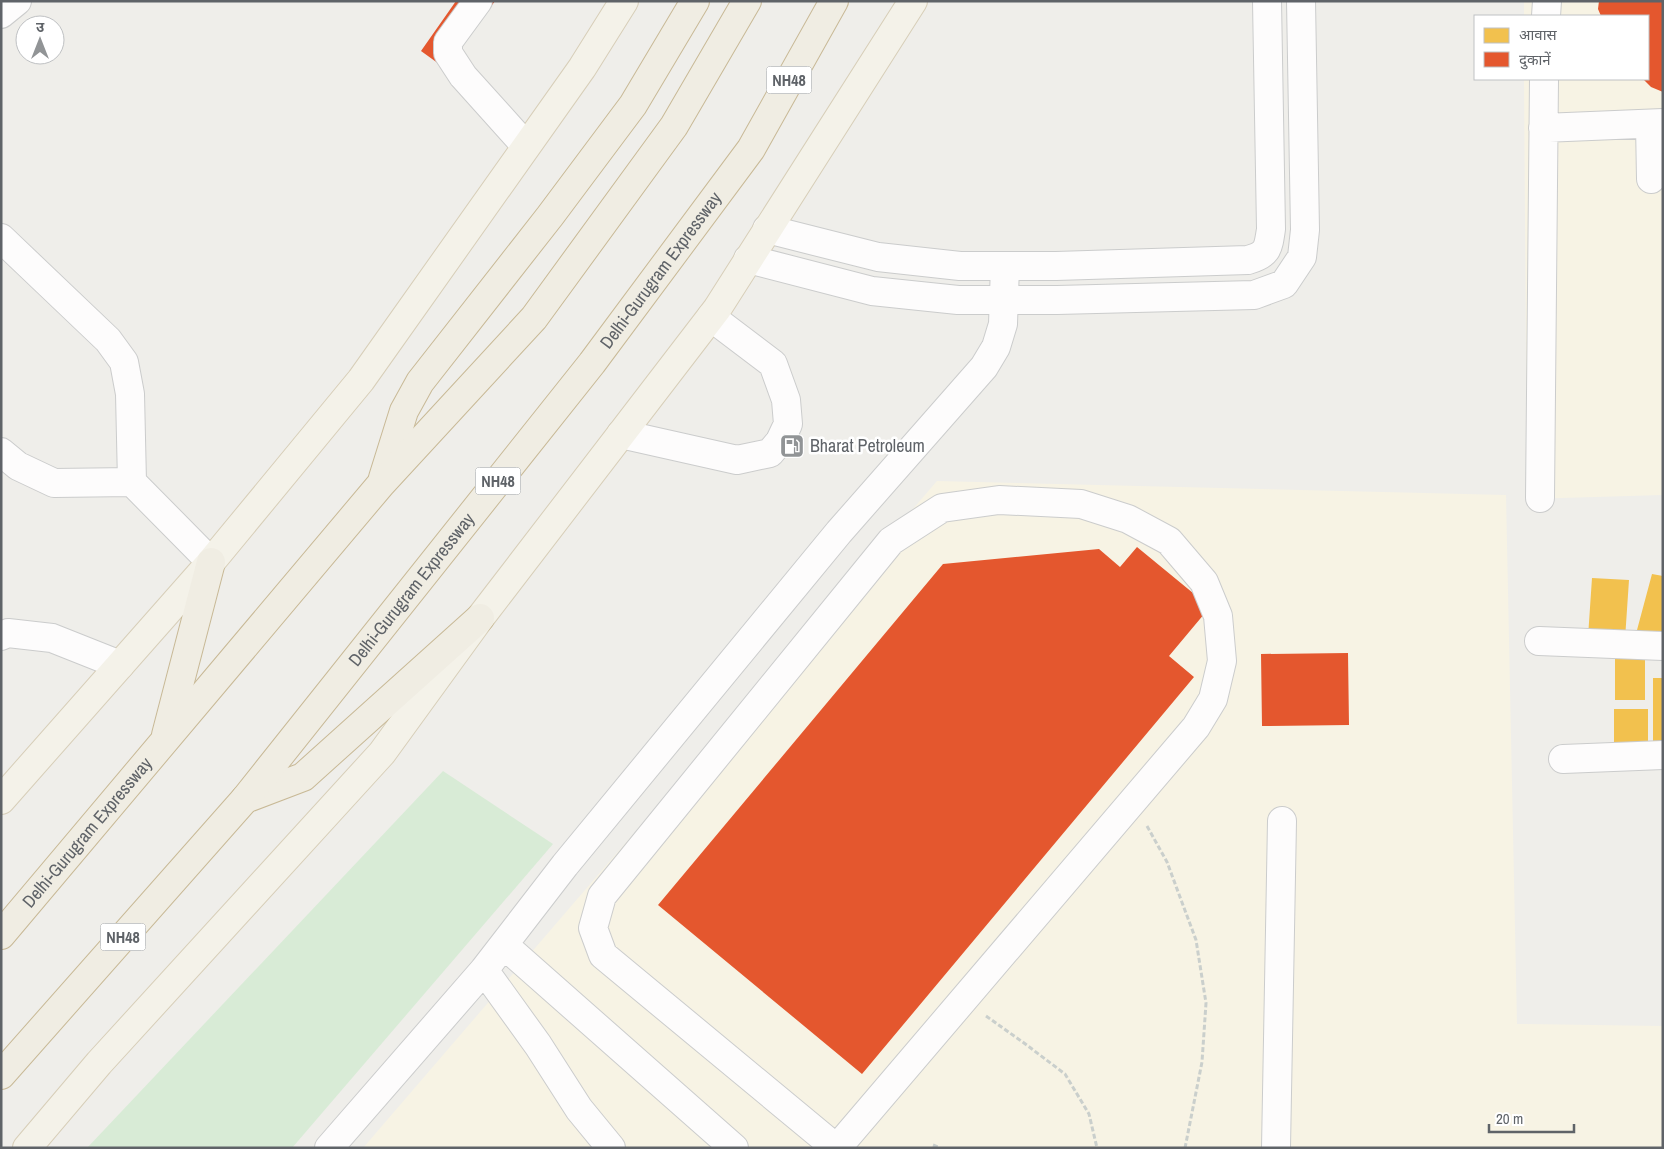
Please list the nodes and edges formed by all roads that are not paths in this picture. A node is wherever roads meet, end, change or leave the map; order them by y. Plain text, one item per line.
1 (17, 1) edge
2 (478, 1) edge
3 (624, 1) edge
4 (695, 1) edge
5 (747, 1) edge
6 (834, 1) edge
7 (913, 1) edge
8 (1267, 1) edge
9 (1301, 1) edge
10 (1547, 1) edge
11 (1, 14) edge
12 (1546, 15) edge
13 (1544, 80) edge
14 (1656, 123) edge
15 (1543, 128) junction
16 (526, 146) junction
17 (1651, 179) dead end
18 (768, 229) junction
19 (1, 238) edge
20 (748, 260) junction
21 (1005, 266) junction
22 (1005, 300) junction
23 (710, 317) junction
24 (620, 434) junction
25 (1, 452) edge
26 (132, 482) junction
27 (382, 484) junction
28 (1540, 498) dead end
29 (211, 562) junction
30 (480, 618) junction
31 (1, 636) edge
32 (1539, 641) dead end
33 (1663, 646) edge
34 (120, 664) junction
35 (165, 741) junction
36 (1663, 755) edge
37 (1563, 759) dead end
38 (244, 799) junction
39 (1, 800) edge
40 (1282, 821) dead end
41 (1, 935) edge
42 (504, 945) junction
43 (484, 970) junction
44 (1, 1075) edge
45 (726, 1145) edge
46 (27, 1148) edge
47 (329, 1148) edge
48 (611, 1148) edge
49 (837, 1148) edge
50 (1276, 1148) edge

1 - 11 street
2 - 16 street
3 - 16 main road
4 - 27 highway
5 - 27 highway, Delhi-Gurugram Expressway
6 - 38 highway, Delhi-Gurugram Expressway / NH48
7 - 18 main road
8 - 21 street
9 - 22 street
10 - 12 street
13 - 15 street
14 - 15 street
14 - 17 street
15 - 28 street
16 - 29 main road
18 - 20 main road
18 - 21 street
19 - 26 street
20 - 22 street
20 - 23 main road
21 - 22 street
22 - 42 street
23 - 24 main road
23 - 24 street
24 - 30 main road
25 - 26 street
26 - 29 street
27 - 35 highway, Delhi-Gurugram Expressway
29 - 34 main road
29 - 35 highway
30 - 38 highway
30 - 46 main road
31 - 34 street
32 - 33 street
34 - 39 main road
35 - 41 highway, Delhi-Gurugram Expressway
36 - 37 street
38 - 44 highway, Delhi-Gurugram Expressway / NH48
40 - 50 street
42 - 43 street
42 - 45 street
43 - 47 street
43 - 48 street
49 - 49 street

